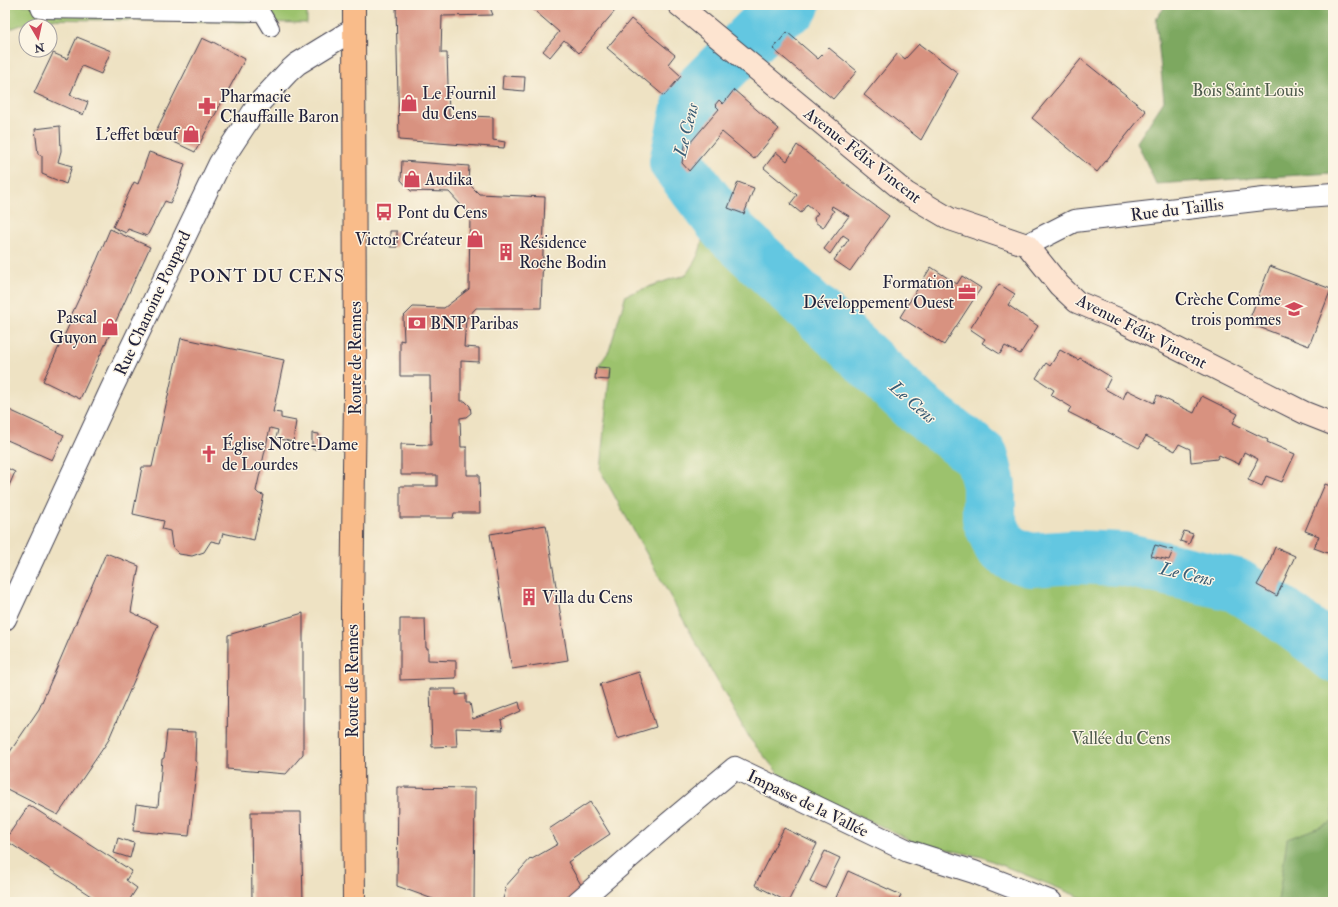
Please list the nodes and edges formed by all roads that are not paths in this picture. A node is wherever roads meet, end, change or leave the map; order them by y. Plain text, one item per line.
1 (354, 5) edge
2 (679, 5) edge
3 (39, 7) edge
4 (271, 28) dead end
5 (354, 29) junction
6 (1333, 194) edge
7 (1027, 245) junction
8 (1333, 424) edge
9 (5, 620) edge
10 (354, 902) edge
11 (578, 902) edge
12 (1051, 902) edge

1 - 5 main road, Route de Rennes
2 - 7 street, Avenue Félix Vincent
3 - 4 lane
5 - 9 street, Rue Chanoine Poupard
5 - 10 main road, Route de Rennes
6 - 7 street, Rue du Taillis
7 - 8 street, Avenue Félix Vincent
11 - 12 street, Impasse de la Vallée

